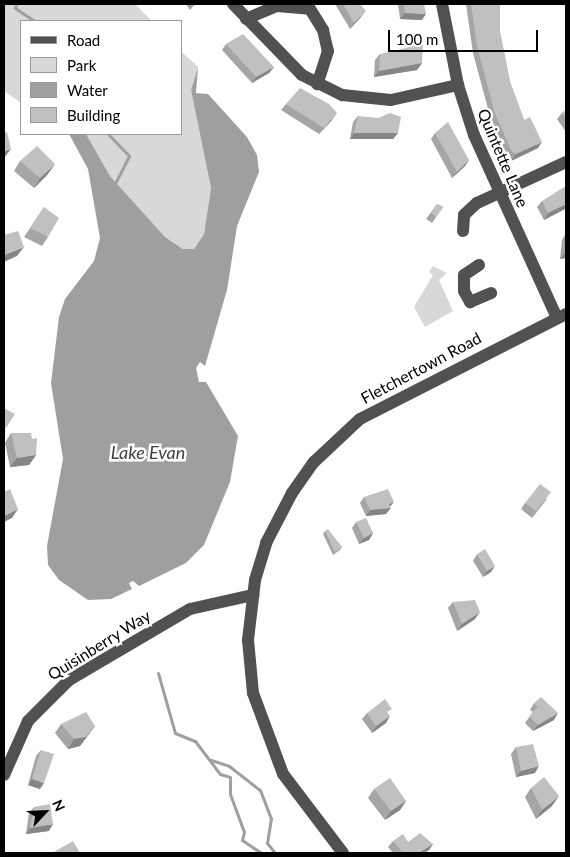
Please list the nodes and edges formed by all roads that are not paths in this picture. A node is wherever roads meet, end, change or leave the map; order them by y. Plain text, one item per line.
1 (233, 4) edge
2 (442, 4) edge
3 (246, 19) junction
4 (317, 84) junction
5 (458, 85) junction
6 (566, 162) edge
7 (500, 194) junction
8 (463, 231) dead end
9 (479, 265) dead end
10 (491, 293) dead end
11 (562, 316) edge
12 (253, 595) junction
13 (4, 775) edge
14 (342, 853) edge

1 - 3 street
2 - 5 street, Quintette Lane
3 - 4 street
3 - 4 street
4 - 5 street
5 - 7 street, Quintette Lane
6 - 7 street
7 - 8 street
7 - 11 street, Quintette Lane
9 - 10 street
11 - 12 street, Fletchertown Road
12 - 13 street, Quisinberry Way
12 - 14 street, Fletchertown Road

